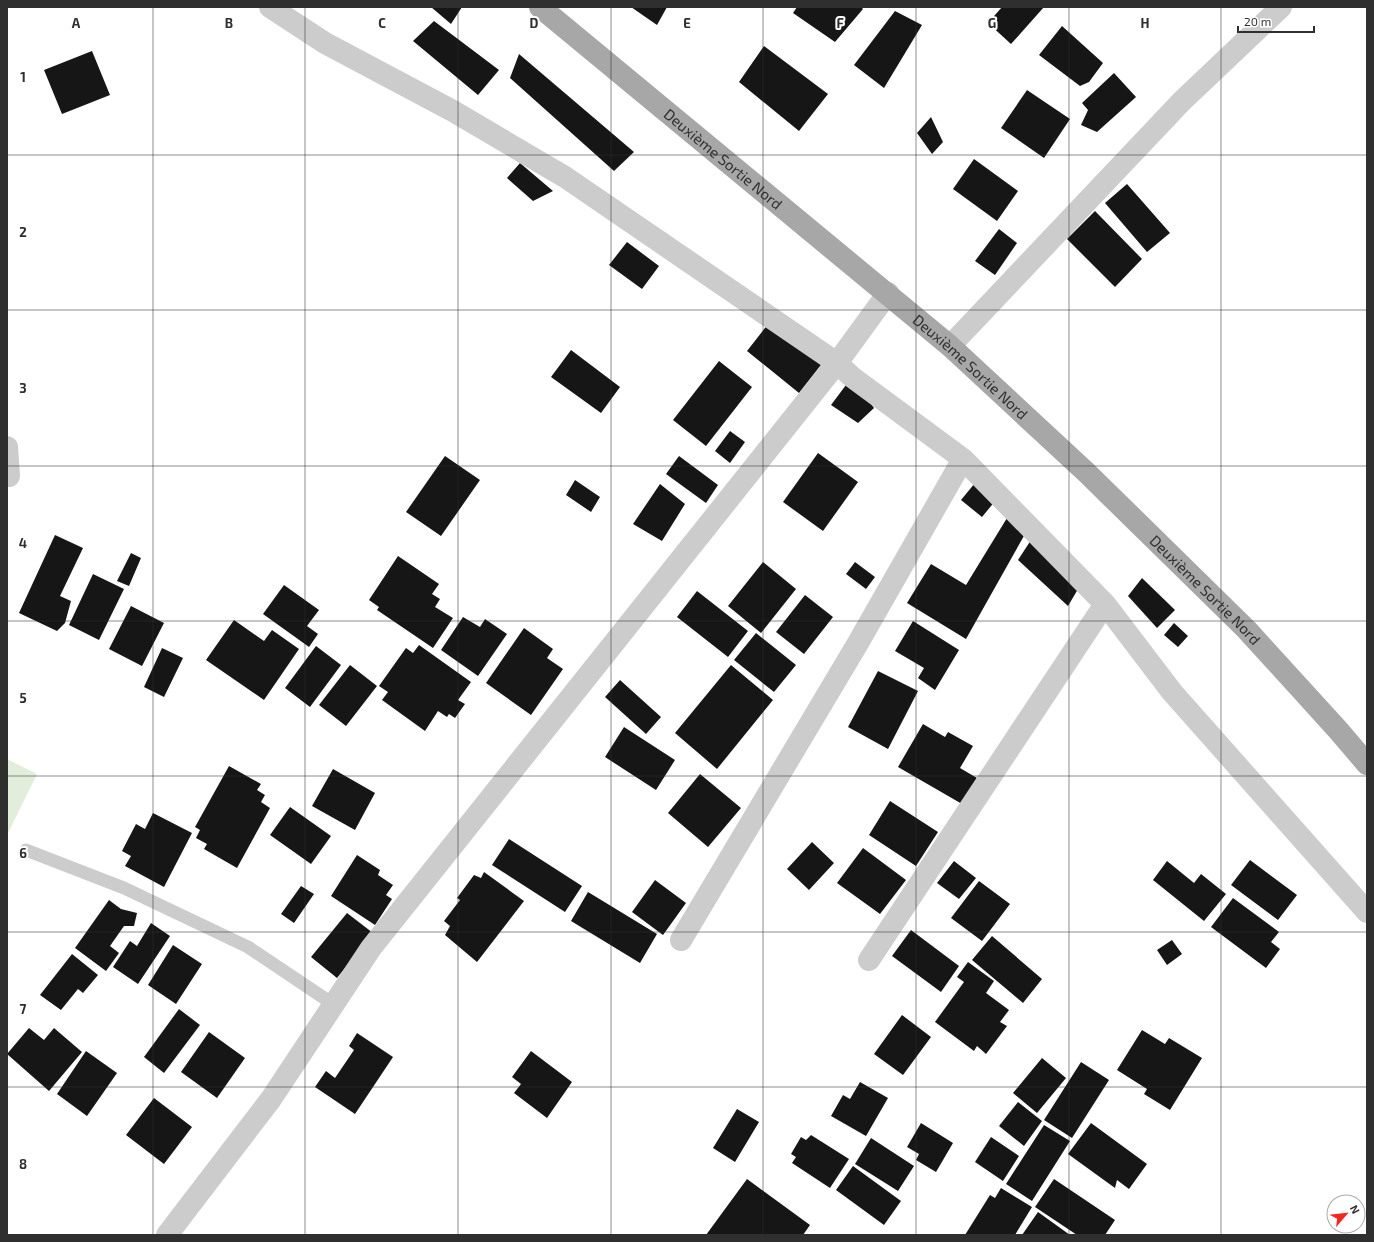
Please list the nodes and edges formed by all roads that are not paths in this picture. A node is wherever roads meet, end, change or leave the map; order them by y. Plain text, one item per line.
1 (270, 7) edge
2 (1281, 7) edge
3 (544, 9) edge
4 (888, 293) junction
5 (950, 346) junction
6 (837, 363) junction
7 (7, 447) edge
8 (962, 459) junction
9 (9, 476) dead end
10 (1105, 604) junction
11 (1367, 764) edge
12 (26, 850) dead end
13 (1367, 912) edge
14 (681, 940) dead end
15 (869, 960) dead end
16 (333, 1004) junction
17 (167, 1235) edge

1 - 6 street
2 - 5 street
3 - 4 main road, Deuxième Sortie Nord
4 - 5 main road, Deuxième Sortie Nord
4 - 6 street
5 - 11 main road, Deuxième Sortie Nord
6 - 8 street
6 - 16 street
7 - 9 street
8 - 10 street
8 - 14 street
10 - 13 street
10 - 15 street
12 - 16 lane
16 - 17 street

